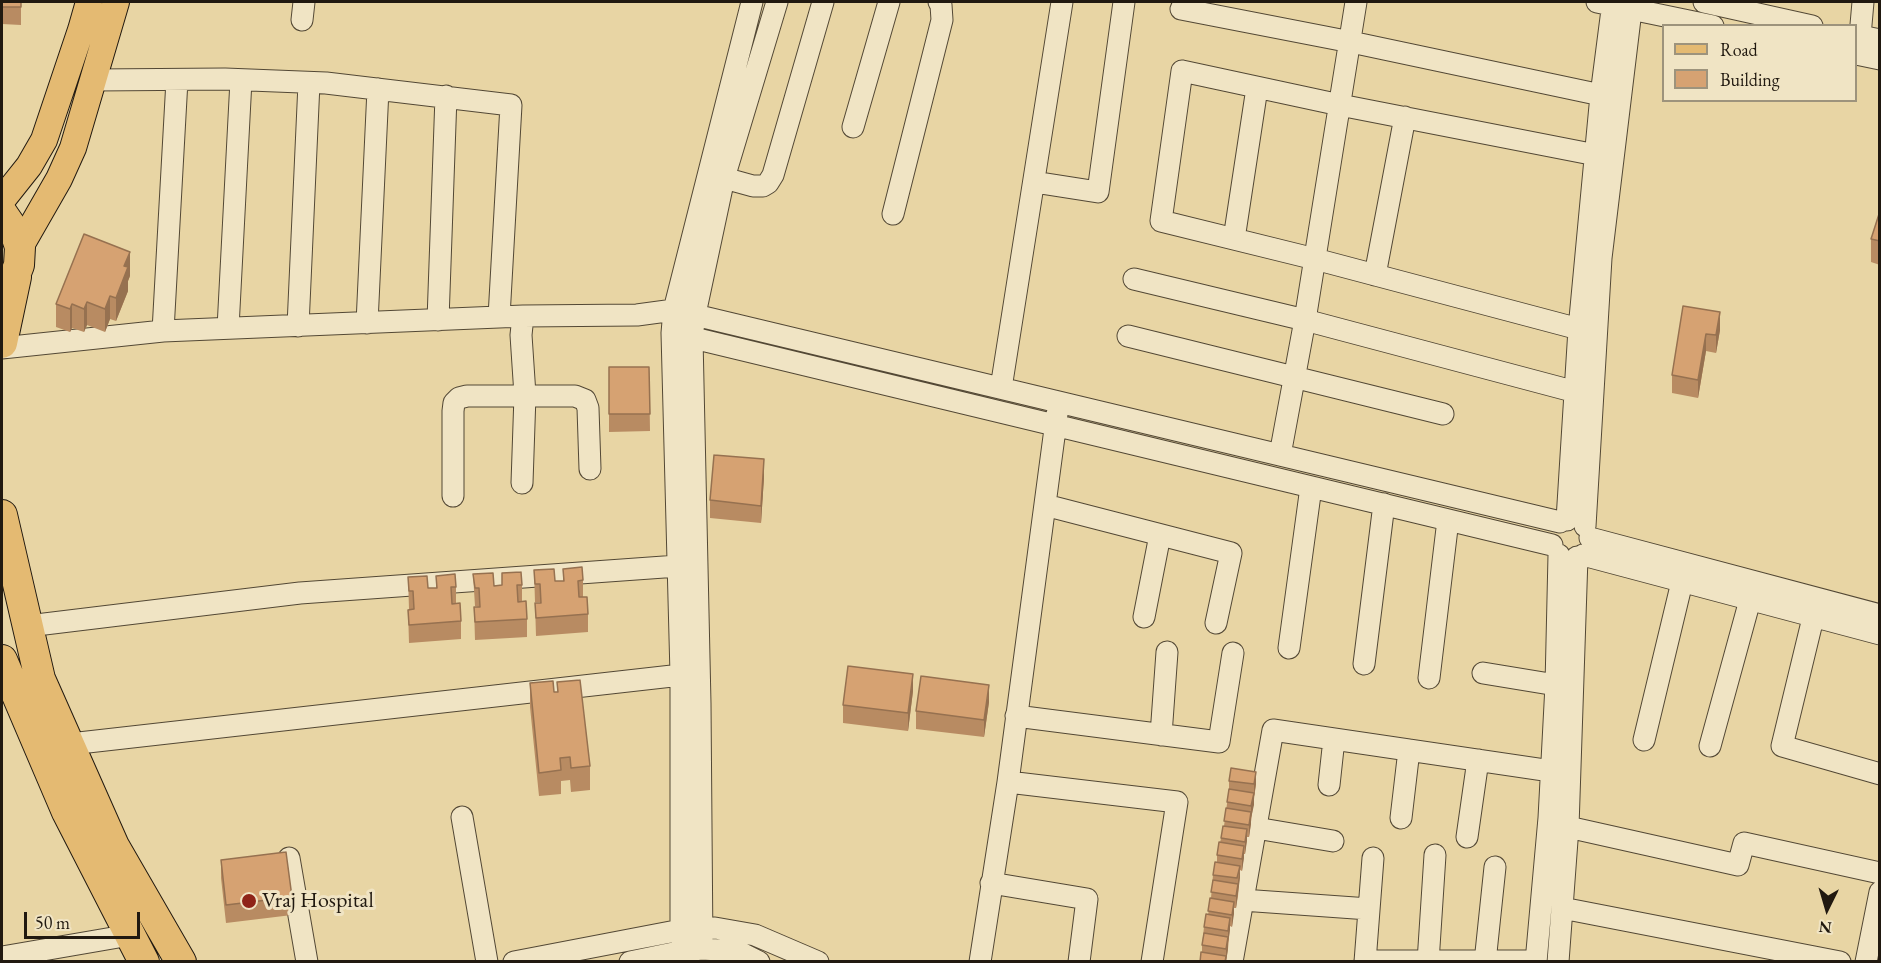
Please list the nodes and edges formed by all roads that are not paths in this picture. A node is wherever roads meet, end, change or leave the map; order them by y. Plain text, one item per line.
1 (89, 2) edge
2 (116, 2) edge
3 (752, 2) edge
4 (777, 2) edge
5 (823, 2) edge
6 (889, 2) edge
7 (939, 2) edge
8 (1062, 2) edge
9 (1124, 2) edge
10 (1356, 2) edge
11 (1704, 2) edge
12 (1863, 2) edge
13 (1617, 4) edge
14 (1181, 9) dead end
15 (1704, 24) edge
16 (1803, 24) edge
17 (1863, 41) edge
18 (1351, 42) junction
19 (1880, 59) edge
20 (94, 80) junction
21 (177, 80) junction
22 (241, 80) junction
23 (309, 82) junction
24 (1257, 88) junction
25 (378, 89) junction
26 (1601, 95) junction
27 (446, 96) junction
28 (1340, 105) junction
29 (1405, 117) junction
30 (853, 127) dead end
31 (1596, 155) junction
32 (724, 178) junction
33 (1034, 182) junction
34 (2, 200) edge
35 (2, 213) edge
36 (893, 214) dead end
37 (1234, 239) junction
38 (19, 256) junction
39 (1315, 259) junction
40 (1375, 275) junction
41 (1134, 279) dead end
42 (2, 295) edge
43 (674, 310) junction
44 (695, 314) junction
45 (637, 315) junction
46 (523, 316) junction
47 (499, 317) junction
48 (438, 320) junction
49 (1305, 320) junction
50 (367, 323) junction
51 (298, 326) junction
52 (228, 328) junction
53 (1579, 329) junction
54 (163, 331) junction
55 (682, 335) junction
56 (1128, 336) dead end
57 (2, 343) edge
58 (2, 348) edge
59 (1293, 376) junction
60 (1001, 388) junction
61 (1576, 392) junction
62 (525, 395) junction
63 (1059, 402) junction
64 (1443, 414) dead end
65 (1056, 426) junction
66 (1280, 455) junction
67 (590, 469) dead end
68 (522, 483) dead end
69 (1311, 487) junction
70 (453, 496) dead end
71 (1384, 504) junction
72 (1045, 505) junction
73 (2, 515) edge
74 (1448, 520) junction
75 (687, 526) junction
76 (1160, 535) junction
77 (1572, 540) junction
78 (678, 566) junction
79 (1682, 582) junction
80 (1750, 600) junction
81 (1880, 615) edge
82 (1144, 617) dead end
83 (1813, 618) junction
84 (1216, 623) dead end
85 (28, 626) junction
86 (1880, 634) edge
87 (1289, 648) dead end
88 (1167, 652) dead end
89 (1233, 653) dead end
90 (2, 660) edge
91 (1364, 664) dead end
92 (1483, 673) dead end
93 (681, 675) junction
94 (1429, 678) dead end
95 (1556, 685) junction
96 (1016, 716) junction
97 (1161, 735) junction
98 (1334, 739) junction
99 (1644, 740) dead end
100 (70, 744) junction
101 (1710, 746) dead end
102 (1409, 750) junction
103 (1478, 760) junction
104 (1551, 771) junction
105 (1880, 774) edge
106 (1008, 782) junction
107 (1329, 785) dead end
108 (462, 817) dead end
109 (1401, 819) dead end
110 (1568, 827) junction
111 (1256, 828) junction
112 (1467, 837) dead end
113 (1332, 841) dead end
114 (1435, 855) dead end
115 (289, 858) edge
116 (1373, 858) dead end
117 (1495, 867) dead end
118 (1880, 873) edge
119 (991, 883) junction
120 (1880, 892) edge
121 (1242, 900) junction
122 (1562, 908) junction
123 (1369, 909) junction
124 (130, 935) junction
125 (690, 944) edge
126 (2, 957) edge
127 (758, 961) edge
128 (983, 961) edge
129 (1365, 961) edge
130 (1428, 961) edge
131 (1485, 961) edge
132 (1536, 961) edge
133 (144, 962) edge
134 (181, 962) edge
135 (307, 962) edge
136 (487, 962) edge
137 (514, 962) edge
138 (630, 962) edge
139 (818, 962) edge
140 (1079, 962) edge
141 (1152, 962) edge
142 (1232, 962) edge
143 (1558, 962) edge
144 (1840, 962) edge
145 (1866, 962) edge

1 - 34 main road
2 - 20 main road
3 - 43 street
4 - 32 street
5 - 32 street
6 - 30 street
7 - 36 street
8 - 33 street
9 - 33 street
10 - 18 street
11 - 16 street
12 - 17 street
13 - 15 street
13 - 26 street
13 - 77 street
14 - 18 street
17 - 19 street
18 - 26 street
18 - 28 street
20 - 21 street
20 - 38 main road
21 - 22 street
21 - 54 street
22 - 23 street
22 - 52 street
23 - 25 street
23 - 51 street
24 - 28 street
24 - 37 street
24 - 37 street
25 - 27 street
25 - 50 street
26 - 31 street
27 - 47 street
27 - 48 street
28 - 29 street
28 - 39 street
29 - 31 street
29 - 40 street
31 - 53 street
32 - 44 street
33 - 60 street
35 - 38 highway
37 - 39 street
38 - 42 highway
38 - 57 highway
39 - 40 street
39 - 49 street
40 - 53 street
41 - 49 street
43 - 44 street
43 - 45 street
43 - 55 street
44 - 55 street
44 - 60 street
45 - 46 street
45 - 55 street
46 - 47 street
46 - 62 street
47 - 48 street
48 - 50 street
49 - 59 street
49 - 61 street
50 - 51 street
51 - 52 street
52 - 54 street
53 - 61 street
54 - 58 street
55 - 65 street
55 - 75 street
56 - 59 street
59 - 64 street
59 - 66 street
60 - 63 street
61 - 77 street
62 - 67 street
62 - 68 street
62 - 70 street
63 - 65 street
63 - 66 street
65 - 69 street
65 - 72 street
66 - 77 street
69 - 71 street
69 - 87 street
71 - 74 street
71 - 91 street
72 - 76 street
72 - 96 street
73 - 85 highway
74 - 77 street
74 - 94 street
75 - 78 street
75 - 125 street
76 - 82 street
76 - 84 street
77 - 79 street
77 - 81 street
77 - 95 street
77 - 110 street
78 - 85 street
78 - 93 street
79 - 80 street
79 - 99 street
80 - 83 street
80 - 101 street
83 - 86 street
83 - 105 street
85 - 100 highway
88 - 97 street
89 - 97 street
90 - 124 highway
92 - 95 street
93 - 100 street
93 - 125 street
95 - 104 street
96 - 97 street
96 - 106 street
98 - 102 street
98 - 107 street
98 - 111 street
100 - 134 highway
102 - 103 street
102 - 109 street
103 - 104 street
103 - 112 street
104 - 132 street
106 - 119 street
106 - 141 street
108 - 136 street
110 - 118 street
110 - 122 street
111 - 113 street
111 - 121 street
114 - 130 street
115 - 135 street
116 - 123 street
117 - 131 street
119 - 128 street
119 - 140 street
120 - 145 street
121 - 123 street
121 - 142 street
122 - 143 street
122 - 144 street
123 - 129 street
124 - 126 street
124 - 133 highway
125 - 127 street
125 - 137 street
125 - 138 street
125 - 139 street
129 - 130 street
130 - 131 street
131 - 132 street

